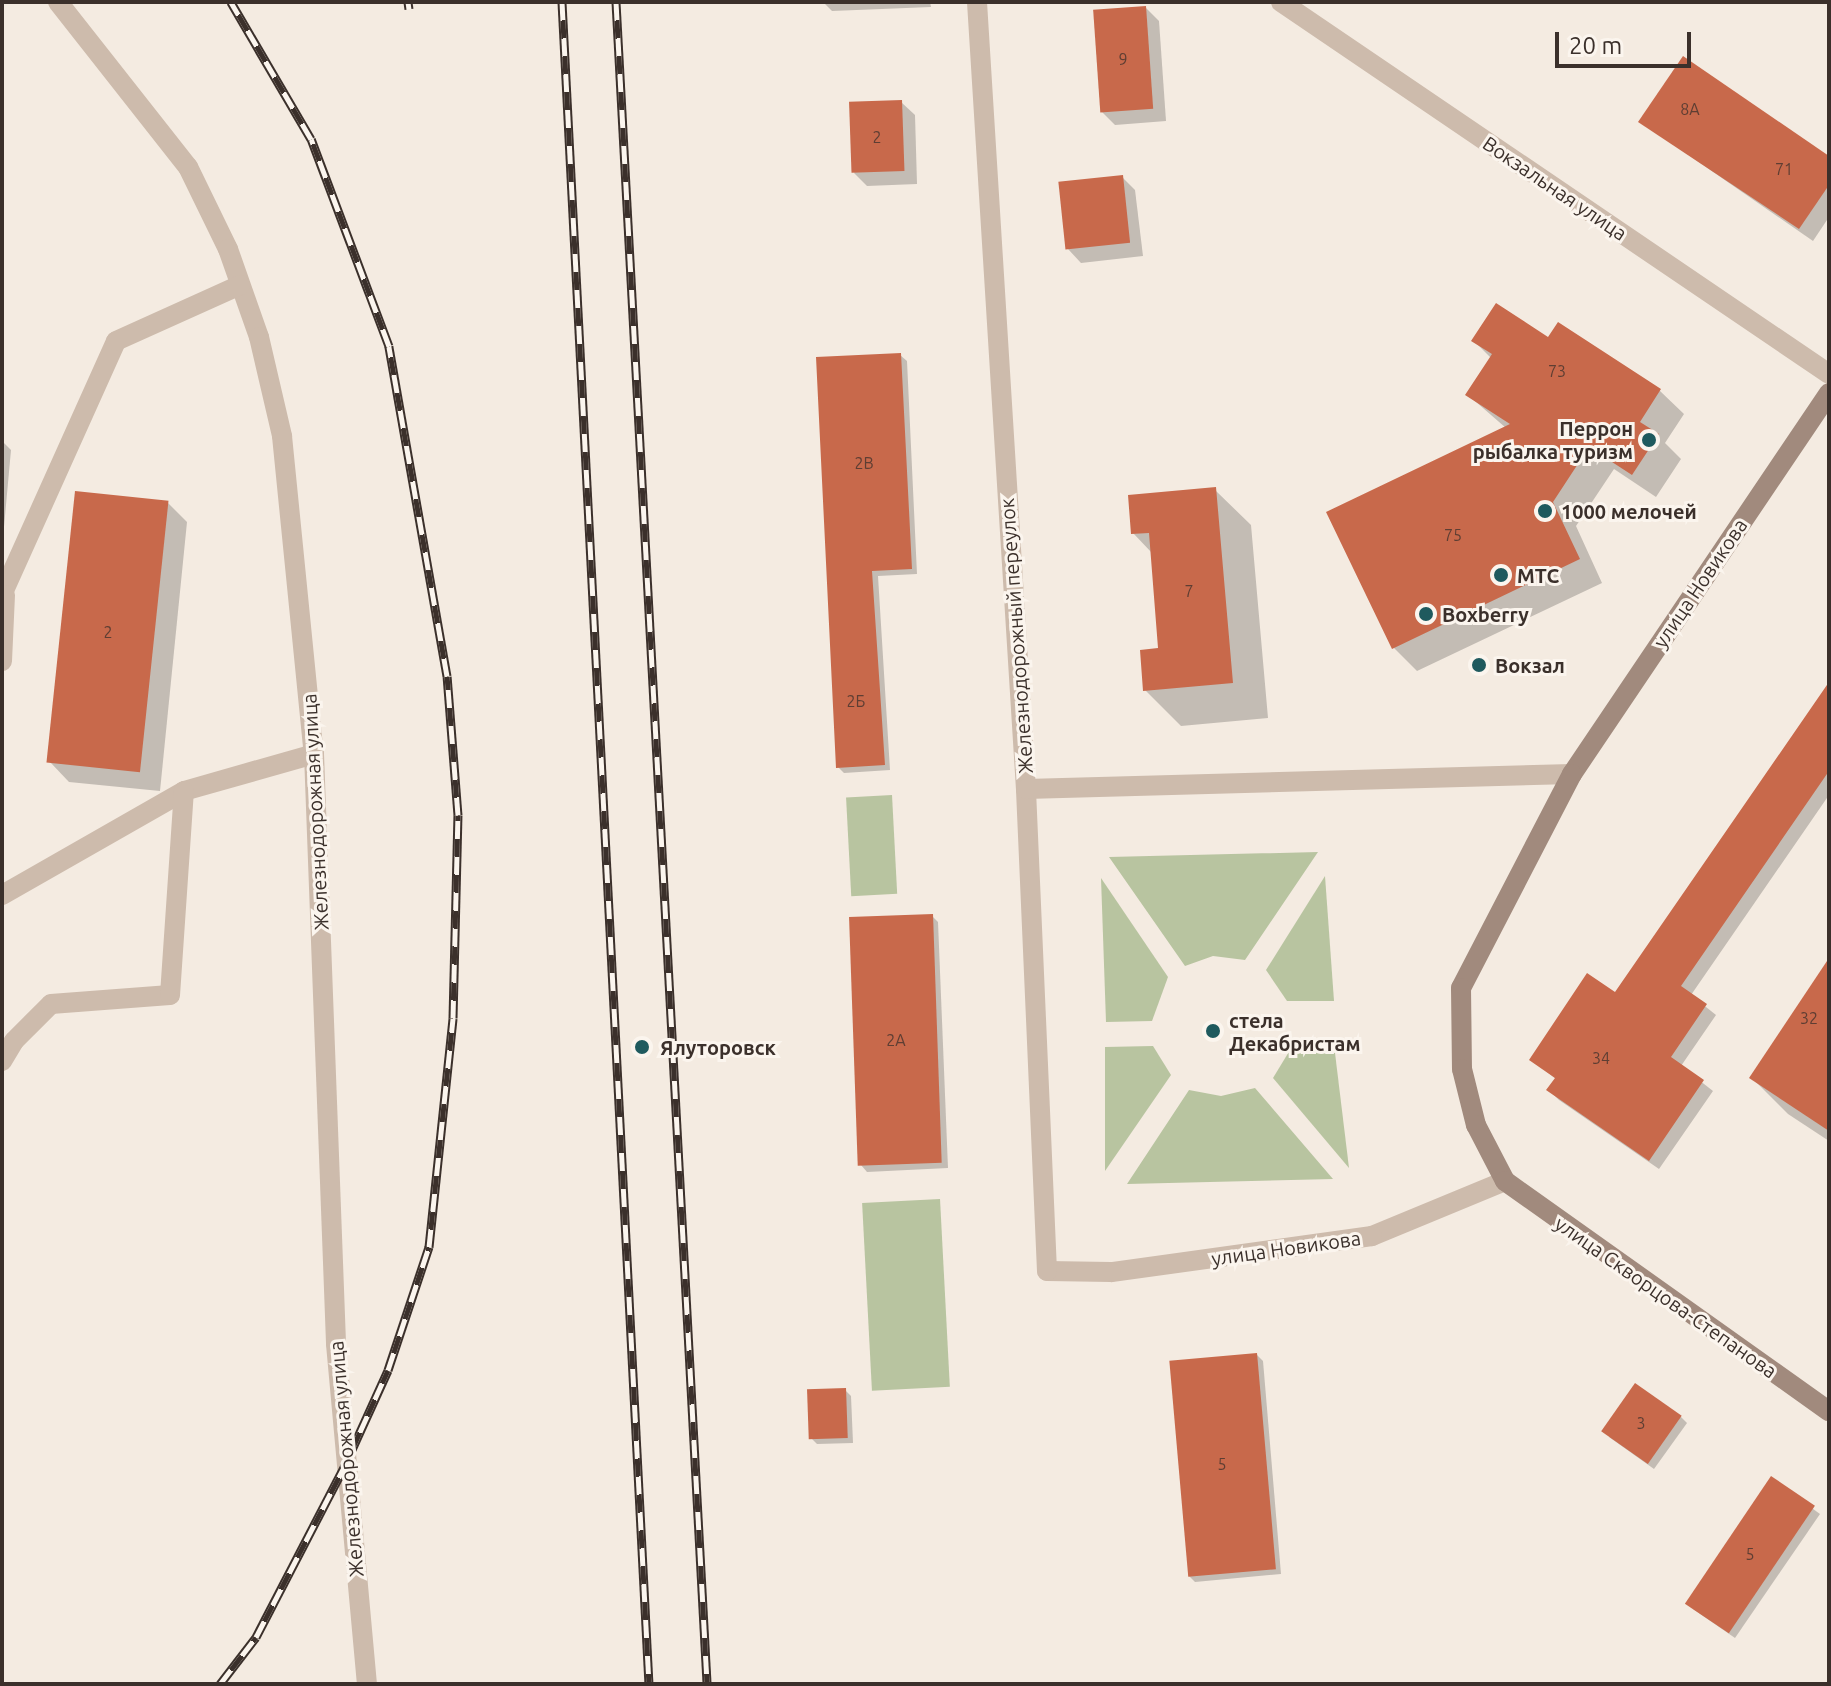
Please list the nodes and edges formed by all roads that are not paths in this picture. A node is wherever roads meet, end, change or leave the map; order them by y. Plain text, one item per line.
1 (58, 2) edge
2 (977, 2) edge
3 (1281, 2) edge
4 (240, 285) junction
5 (1829, 374) edge
6 (1829, 393) edge
7 (3, 595) edge
8 (2, 661) edge
9 (314, 754) junction
10 (1572, 774) junction
11 (1026, 789) junction
12 (184, 791) junction
13 (2, 895) edge
14 (2, 1061) edge
15 (1505, 1181) junction
16 (1047, 1271) joint
17 (1829, 1411) edge
18 (367, 1684) edge

1 - 4 street, Железнодорожная улица
2 - 11 street, Железнодорожный переулок
3 - 5 street, Вокзальная улица
4 - 7 street
4 - 9 street, Железнодорожная улица
6 - 10 main road, улица Новикова
7 - 8 street
9 - 12 street
9 - 18 street, Железнодорожная улица
10 - 11 street
10 - 15 main road, улица Новикова
11 - 16 street, Железнодорожный переулок
12 - 13 street
12 - 14 street
15 - 16 street, улица Новикова
15 - 17 main road, улица Скворцова-Степанова

